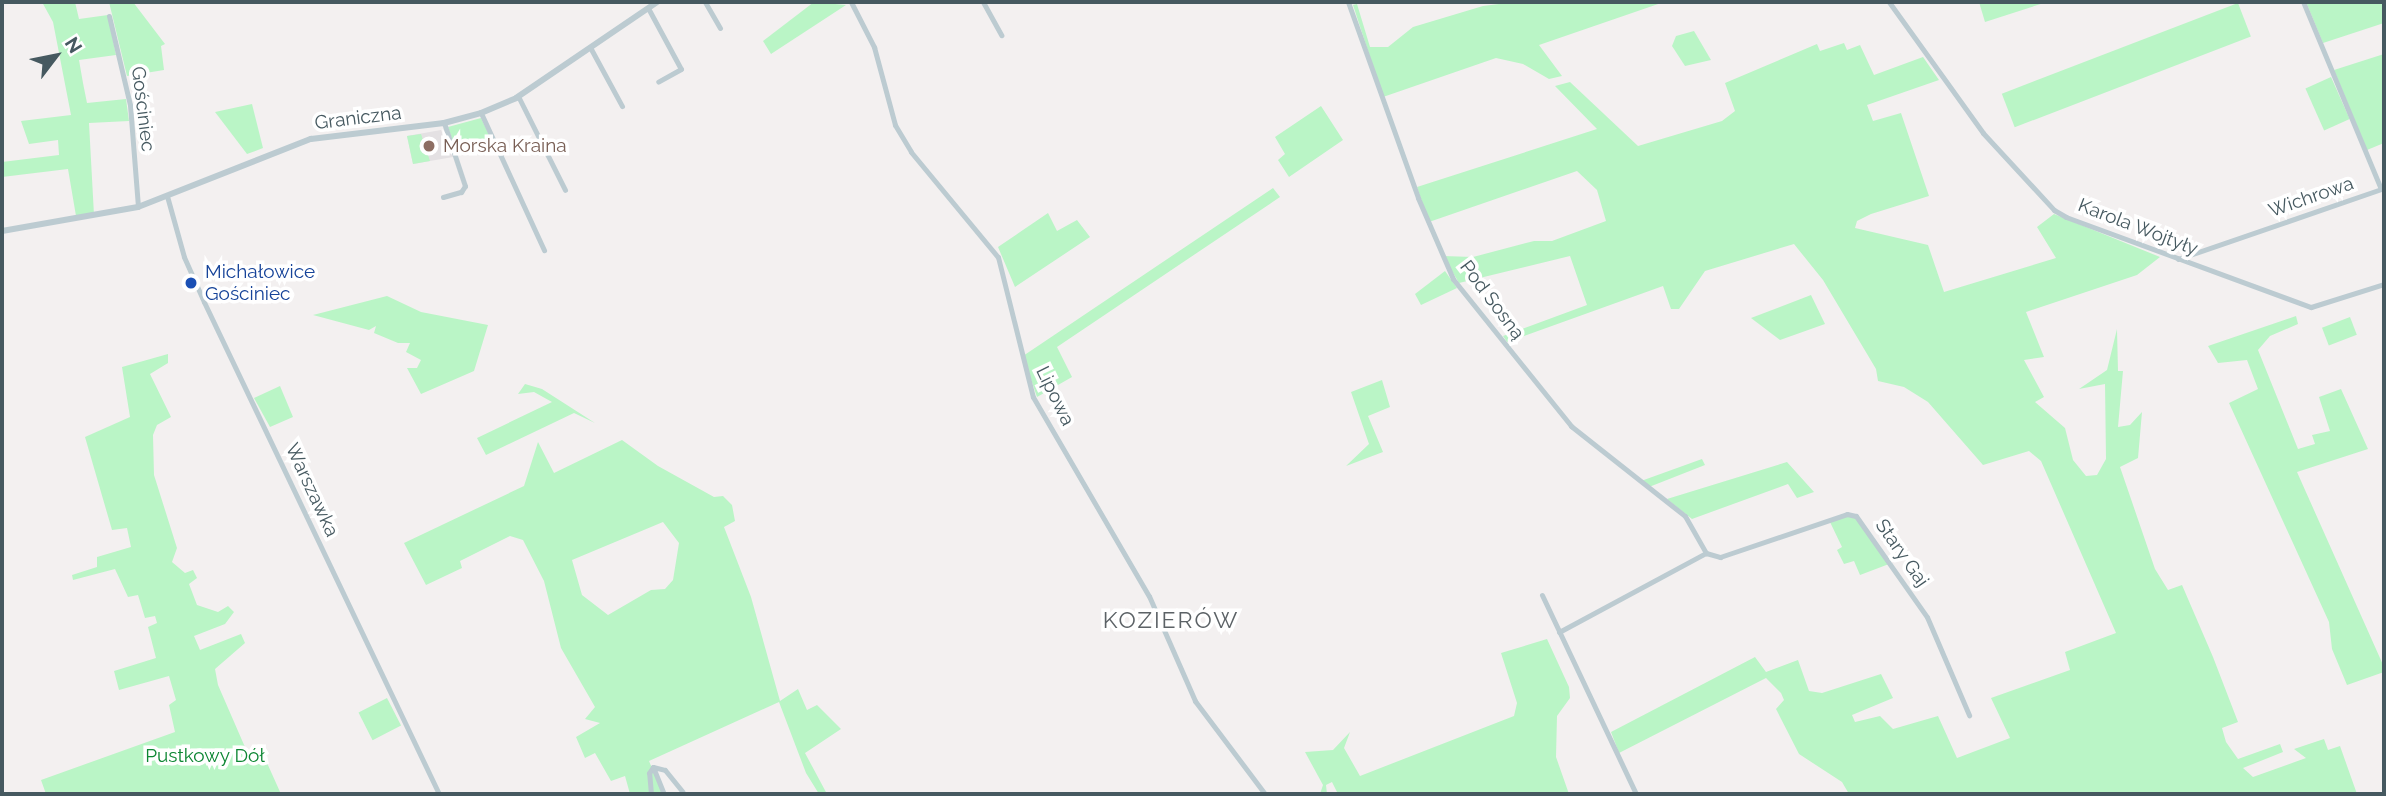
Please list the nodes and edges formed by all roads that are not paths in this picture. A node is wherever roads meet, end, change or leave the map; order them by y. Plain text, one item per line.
1 (657, 2) edge
2 (705, 2) edge
3 (851, 2) edge
4 (983, 2) edge
5 (1348, 2) edge
6 (1889, 2) edge
7 (2303, 2) edge
8 (648, 8) junction
9 (109, 16) dead end
10 (720, 28) dead end
11 (1001, 35) dead end
12 (590, 49) junction
13 (658, 82) dead end
14 (518, 96) junction
15 (622, 106) dead end
16 (481, 113) junction
17 (444, 123) junction
18 (565, 190) dead end
19 (167, 196) junction
20 (443, 197) dead end
21 (138, 207) junction
22 (2, 231) edge
23 (544, 250) dead end
24 (2178, 259) junction
25 (2384, 284) edge
26 (1706, 553) junction
27 (1542, 595) dead end
28 (1559, 632) junction
29 (1969, 715) dead end
30 (653, 767) junction
31 (683, 792) dead end
32 (439, 794) edge
33 (650, 794) edge
34 (664, 794) edge
35 (1265, 794) edge
36 (1636, 794) edge

1 - 8 street, Graniczna
2 - 10 street
3 - 35 street, Lipowa
4 - 11 street
5 - 26 street, Pod Sosną
6 - 24 street, Karola Wojtyły
7 - 24 street, Wichrowa
8 - 12 street, Graniczna
8 - 13 street
9 - 21 street, Gościniec
12 - 14 street, Graniczna
12 - 15 street
14 - 16 street, Graniczna
14 - 18 street
16 - 17 street, Graniczna
16 - 23 street
17 - 19 street, Graniczna
17 - 20 street
19 - 21 street, Graniczna
19 - 32 street, Warszawka
21 - 22 street, Graniczna
24 - 25 street, Karola Wojtyły
26 - 28 street
26 - 29 street, Stary Gaj
27 - 28 street
28 - 36 street
30 - 31 street
30 - 33 street
30 - 34 street

